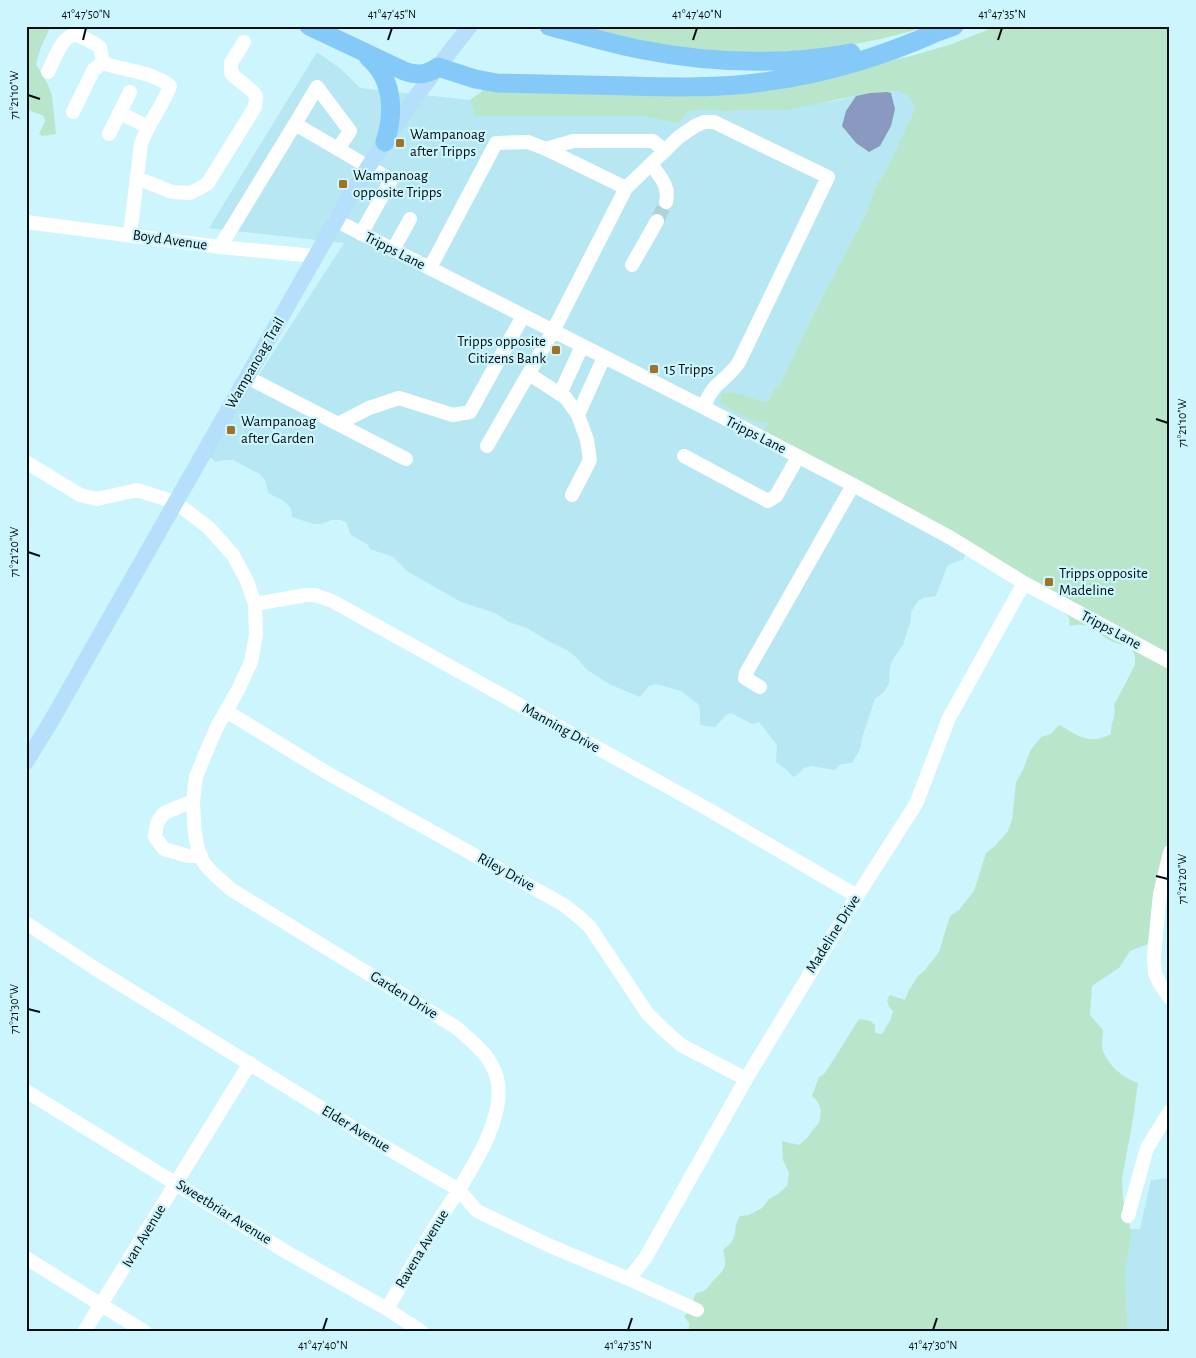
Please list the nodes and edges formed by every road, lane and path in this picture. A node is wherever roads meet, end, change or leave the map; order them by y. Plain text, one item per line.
1 (309, 26) edge
2 (549, 26) edge
3 (946, 29) edge
4 (466, 32) edge
5 (244, 42) dead end
6 (357, 49) junction
7 (103, 63) junction
8 (438, 67) junction
9 (48, 72) dead end
10 (130, 92) dead end
11 (73, 112) dead end
12 (120, 113) junction
13 (295, 124) junction
14 (148, 127) junction
15 (109, 134) dead end
16 (385, 142) junction
17 (338, 149) junction
18 (546, 149) junction
19 (665, 151) junction
20 (651, 164) junction
21 (368, 167) junction
22 (137, 178) junction
23 (626, 188) junction
24 (666, 202) tunnel mouth
25 (410, 219) dead end
26 (336, 220) junction
27 (657, 221) tunnel mouth
28 (26, 222) edge
29 (361, 234) junction
30 (130, 235) junction
31 (220, 247) junction
32 (393, 250) junction
33 (315, 256) junction
34 (632, 266) dead end
35 (430, 268) junction
36 (523, 316) junction
37 (553, 331) junction
38 (582, 346) junction
39 (604, 357) junction
40 (529, 374) junction
41 (247, 377) junction
42 (560, 394) junction
43 (703, 407) junction
44 (578, 415) junction
45 (338, 424) junction
46 (488, 446) dead end
47 (684, 456) dead end
48 (798, 457) junction
49 (406, 459) dead end
50 (26, 462) edge
51 (853, 485) junction
52 (572, 495) dead end
53 (175, 502) junction
54 (1024, 583) junction
55 (255, 604) junction
56 (1170, 662) edge
57 (760, 687) dead end
58 (226, 711) junction
59 (26, 762) edge
60 (193, 801) junction
61 (1170, 852) edge
62 (201, 856) junction
63 (857, 896) junction
64 (26, 923) edge
65 (1170, 998) edge
66 (250, 1063) junction
67 (746, 1079) junction
68 (26, 1091) edge
69 (1170, 1111) edge
70 (176, 1182) junction
71 (459, 1190) junction
72 (1128, 1216) dead end
73 (26, 1258) edge
74 (629, 1279) junction
75 (102, 1304) junction
76 (387, 1309) junction
77 (697, 1310) dead end
78 (84, 1332) edge
79 (146, 1332) edge
80 (422, 1332) edge

1 - 6 highway
2 - 3 highway
3 - 8 highway
4 - 8 main road, Wampanoag Trail
5 - 22 street
6 - 8 highway
6 - 16 highway
7 - 9 street
7 - 11 street
7 - 14 street
8 - 16 main road, Wampanoag Trail
10 - 12 street
12 - 14 street
12 - 15 street
13 - 17 street
13 - 17 street
13 - 31 street
14 - 22 street
16 - 21 main road, Wampanoag Trail
17 - 21 street
18 - 19 street
18 - 23 street
18 - 35 street
19 - 20 street
19 - 43 street
20 - 23 street
20 - 24 street
21 - 26 main road, Wampanoag Trail
21 - 29 street
22 - 30 street
23 - 37 street
25 - 32 street
26 - 29 street, Tripps Lane
26 - 33 main road, Wampanoag Trail
27 - 34 street
28 - 30 street, Boyd Avenue
29 - 32 street, Tripps Lane
30 - 31 street, Boyd Avenue
31 - 33 street, Boyd Avenue
32 - 35 street, Tripps Lane
33 - 41 main road, Wampanoag Trail
35 - 36 street, Tripps Lane
36 - 37 street, Tripps Lane
36 - 45 street
37 - 38 street, Tripps Lane
37 - 40 street
38 - 39 street, Tripps Lane
38 - 42 street
39 - 43 street, Tripps Lane
39 - 44 street
40 - 42 street
40 - 46 street
41 - 45 street
41 - 53 main road, Wampanoag Trail
42 - 44 street
43 - 48 street, Tripps Lane
44 - 52 street
45 - 49 street
47 - 48 street
48 - 51 street, Tripps Lane
50 - 53 street
51 - 54 street, Tripps Lane
51 - 57 street
53 - 55 street, Garden Drive
53 - 59 main road, Wampanoag Trail
54 - 56 street, Tripps Lane
54 - 63 street, Madeline Drive
55 - 58 street, Garden Drive
55 - 63 street, Manning Drive
58 - 60 street, Garden Drive
58 - 67 street, Riley Drive
60 - 62 street, Garden Drive
60 - 62 street
61 - 65 street
62 - 71 street, Garden Drive
63 - 67 street, Madeline Drive
64 - 66 street, Elder Avenue
66 - 70 street, Ivan Avenue
66 - 71 street, Elder Avenue
67 - 74 street, Madeline Drive
68 - 70 street, Sweetbriar Avenue
69 - 72 street
70 - 75 street, Ivan Avenue
70 - 76 street, Sweetbriar Avenue
71 - 74 street, Elder Avenue
71 - 76 street, Ravena Avenue
73 - 75 street
74 - 77 street, Elder Avenue
75 - 78 street, Ivan Avenue
75 - 79 street
76 - 80 street, Sweetbriar Avenue

